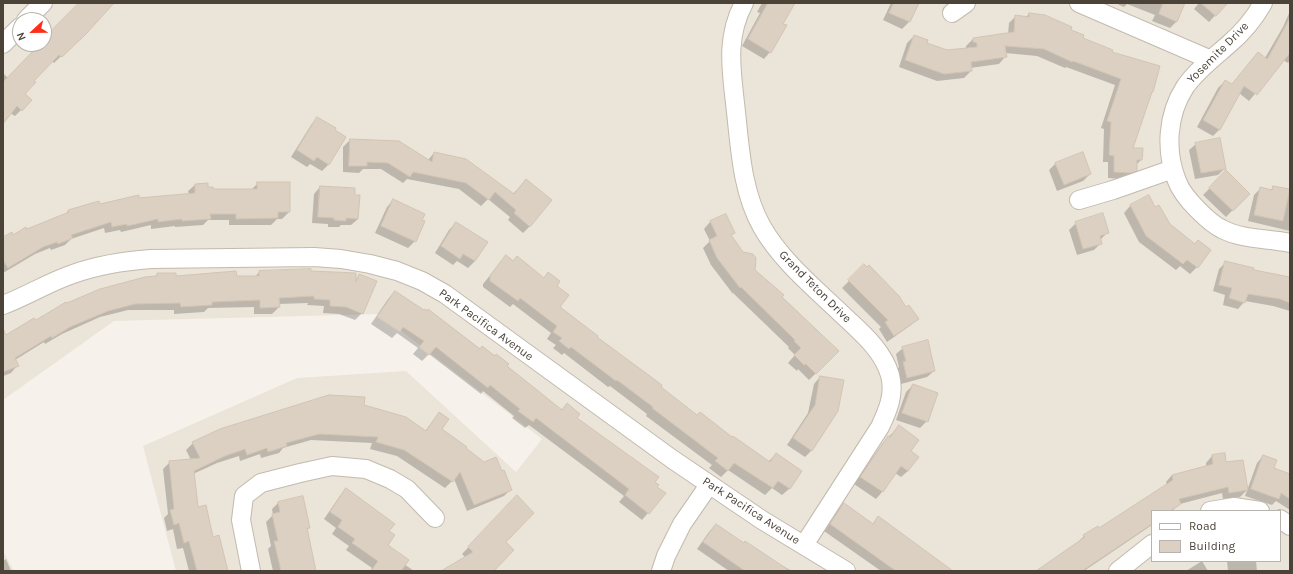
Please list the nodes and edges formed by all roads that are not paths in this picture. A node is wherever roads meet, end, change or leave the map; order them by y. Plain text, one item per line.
1 (43, 3) edge
2 (744, 3) edge
3 (1079, 3) edge
4 (1263, 3) edge
5 (34, 12) edge
6 (12, 35) edge
7 (3, 44) edge
8 (1211, 60) junction
9 (1173, 169) junction
10 (1079, 200) dead end
11 (1290, 243) edge
12 (3, 305) edge
13 (709, 484) junction
14 (1216, 510) edge
15 (1254, 510) edge
16 (435, 518) dead end
17 (1281, 520) edge
18 (1290, 526) edge
19 (804, 545) junction
20 (1151, 545) edge
21 (251, 571) edge
22 (661, 571) edge
23 (846, 571) edge
24 (1118, 571) edge

1 - 5 street
2 - 19 street, Grand Teton Drive
3 - 8 street
4 - 8 street, Yosemite Drive
6 - 7 street
8 - 9 street, Yosemite Drive
9 - 10 street
9 - 11 street, Yosemite Drive
12 - 13 street, Park Pacifica Avenue
13 - 19 street, Park Pacifica Avenue
13 - 22 street
14 - 15 street
16 - 21 street
17 - 18 street
19 - 23 street, Park Pacifica Avenue
20 - 24 street

